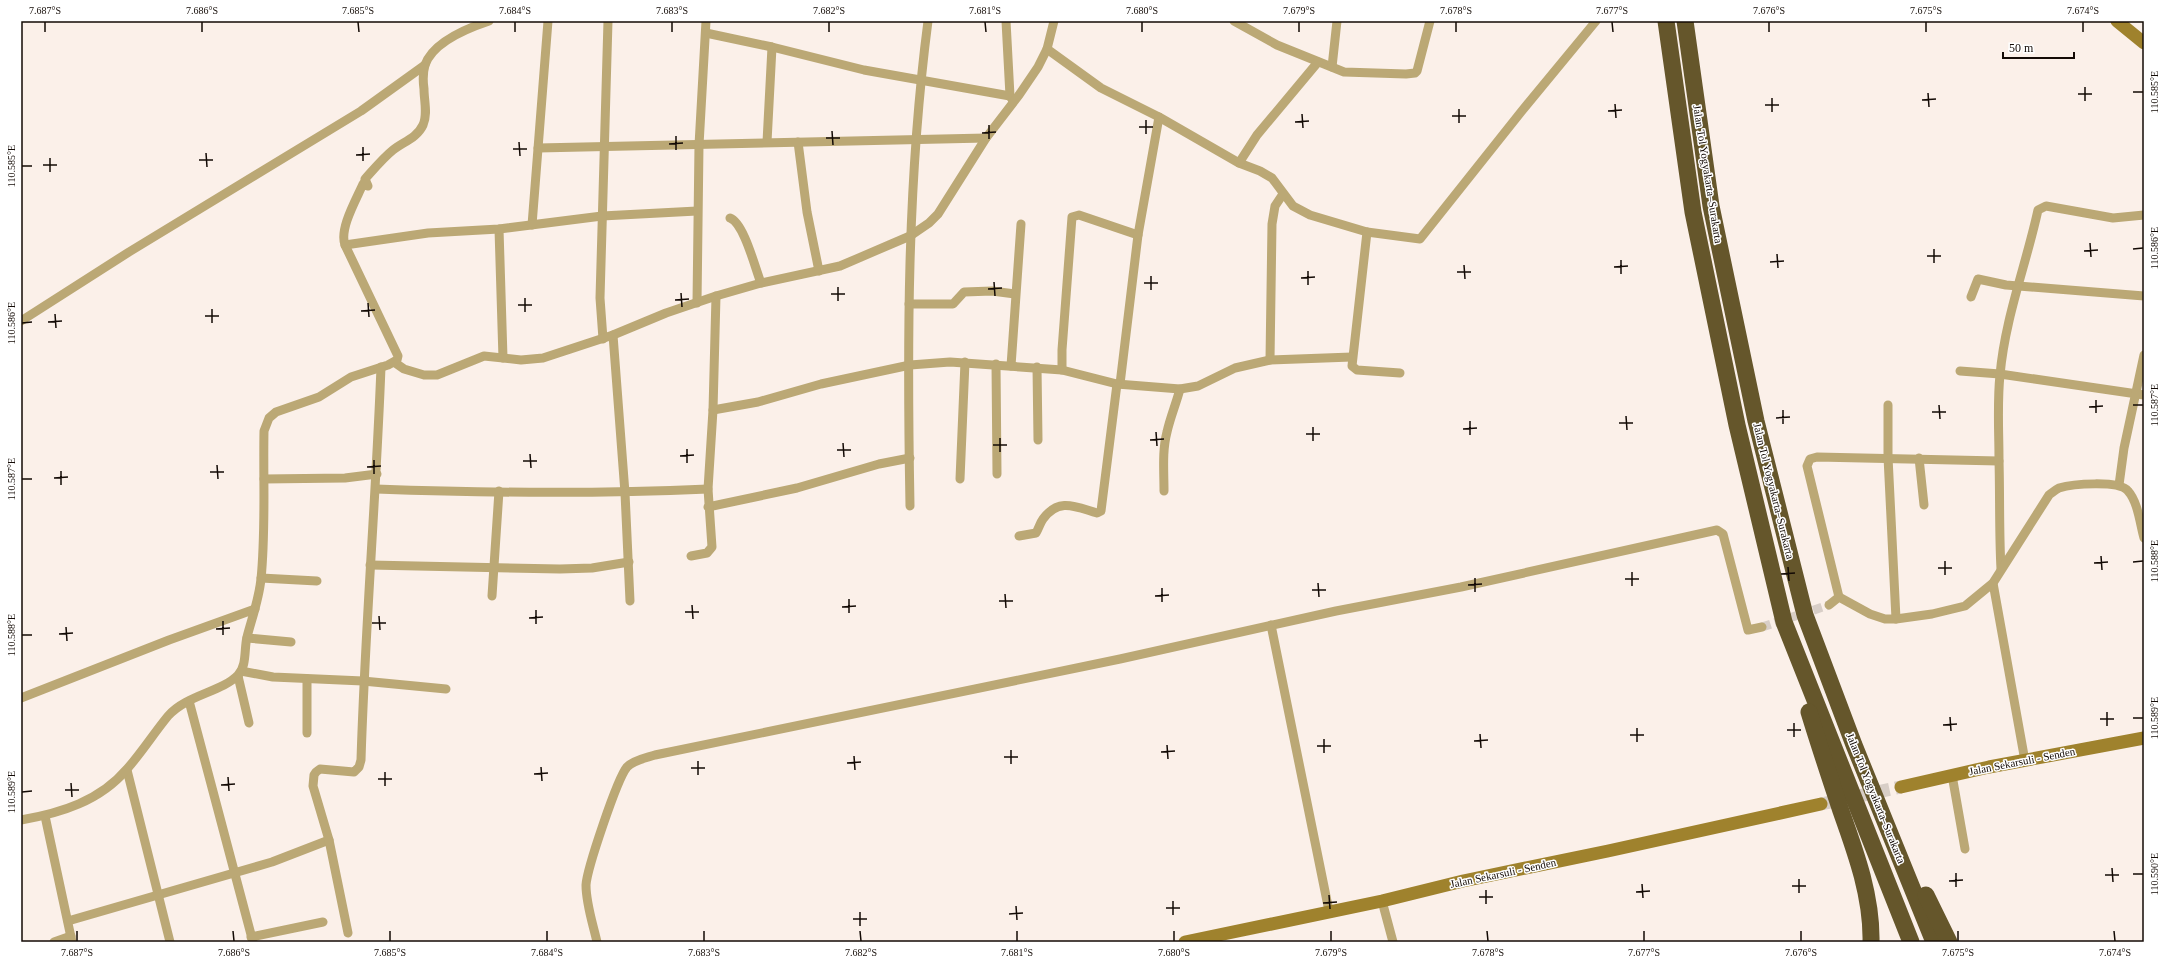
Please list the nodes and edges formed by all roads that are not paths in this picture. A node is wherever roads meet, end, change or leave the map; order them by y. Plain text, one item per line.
1 (489, 21) edge
2 (548, 21) edge
3 (608, 21) edge
4 (706, 21) edge
5 (928, 21) edge
6 (1006, 21) edge
7 (1054, 21) edge
8 (1234, 21) edge
9 (1337, 21) edge
10 (1430, 21) edge
11 (1596, 21) edge
12 (1666, 21) edge
13 (1685, 21) edge
14 (2117, 21) edge
15 (706, 33) junction
16 (2144, 43) edge
17 (772, 47) junction
18 (1047, 49) junction
19 (1318, 62) junction
20 (425, 66) junction
21 (1332, 66) junction
22 (920, 79) junction
23 (1012, 99) junction
24 (1159, 117) junction
25 (986, 138) junction
26 (916, 139) junction
27 (766, 142) junction
28 (798, 142) junction
29 (699, 145) junction
30 (604, 147) junction
31 (538, 148) junction
32 (1239, 163) junction
33 (1283, 194) junction
34 (697, 211) junction
35 (602, 216) junction
36 (2144, 216) edge
37 (730, 218) dead end
38 (1021, 224) dead end
39 (532, 225) junction
40 (499, 229) junction
41 (1368, 232) junction
42 (1138, 235) junction
43 (910, 236) junction
44 (345, 244) junction
45 (819, 271) junction
46 (761, 283) junction
47 (2017, 286) junction
48 (1015, 294) junction
49 (716, 296) junction
50 (2144, 296) edge
51 (1971, 297) dead end
52 (697, 303) junction
53 (909, 304) junction
54 (21, 321) edge
55 (613, 335) junction
56 (603, 338) junction
57 (2144, 355) edge
58 (1352, 357) junction
59 (503, 358) junction
60 (1270, 360) junction
61 (394, 362) junction
62 (965, 362) junction
63 (996, 364) junction
64 (910, 365) junction
65 (1010, 366) junction
66 (381, 367) junction
67 (1037, 367) junction
68 (1062, 370) junction
69 (1960, 371) dead end
70 (1400, 373) dead end
71 (2000, 374) junction
72 (1118, 384) junction
73 (1180, 389) junction
74 (2139, 395) edge
75 (1888, 404) dead end
76 (713, 410) junction
77 (1038, 440) dead end
78 (1888, 457) junction
79 (910, 458) junction
80 (1919, 458) junction
81 (1999, 461) junction
82 (377, 474) junction
83 (997, 474) dead end
84 (264, 479) junction
85 (960, 479) dead end
86 (2119, 485) junction
87 (376, 489) junction
88 (708, 489) junction
89 (499, 491) junction
90 (1164, 491) dead end
91 (624, 493) junction
92 (1924, 505) dead end
93 (910, 506) dead end
94 (708, 508) junction
95 (2141, 513) edge
96 (1019, 536) dead end
97 (2144, 538) edge
98 (691, 556) dead end
99 (629, 562) junction
100 (370, 564) junction
101 (495, 568) junction
102 (2001, 569) junction
103 (261, 578) junction
104 (317, 581) dead end
105 (1993, 583) junction
106 (492, 596) dead end
107 (1840, 596) junction
108 (630, 601) dead end
109 (1829, 605) tunnel mouth
110 (255, 610) junction
111 (1896, 619) junction
112 (1784, 622) junction
113 (1271, 625) junction
114 (1762, 627) tunnel mouth
115 (247, 638) junction
116 (292, 642) dead end
117 (239, 674) junction
118 (307, 679) junction
119 (363, 681) junction
120 (446, 689) dead end
121 (21, 698) edge
122 (189, 701) junction
123 (249, 723) dead end
124 (307, 733) dead end
125 (2144, 738) edge
126 (1854, 745) junction
127 (2025, 761) junction
128 (127, 770) junction
129 (1952, 775) junction
130 (1901, 787) tunnel mouth
131 (1821, 804) tunnel mouth
132 (45, 816) junction
133 (21, 820) edge
134 (329, 840) junction
135 (1965, 849) dead end
136 (233, 872) junction
137 (160, 895) junction
138 (1382, 901) junction
139 (1329, 912) junction
140 (68, 921) junction
141 (323, 922) dead end
142 (348, 933) dead end
143 (71, 939) edge
144 (252, 939) edge
145 (54, 942) edge
146 (170, 942) edge
147 (597, 942) edge
148 (1185, 942) edge
149 (1393, 942) edge
150 (1871, 942) edge
151 (1910, 942) edge
152 (1934, 942) edge
153 (1949, 942) edge

1 - 20 street
2 - 31 street
3 - 30 street
4 - 15 street
5 - 22 street
6 - 23 street
7 - 18 street
8 - 19 street
9 - 21 street
10 - 21 street
11 - 41 street
12 - 112 highway, Jalan Tol Yogyakarta–Surakarta
13 - 126 highway, Jalan Tol Yogyakarta–Surakarta
14 - 16 street
15 - 17 street
15 - 29 street
17 - 22 street
17 - 27 street
18 - 23 street
18 - 24 street
19 - 21 street
19 - 32 street
20 - 44 street
20 - 54 street
22 - 23 street
22 - 26 street
23 - 25 street
24 - 32 street
24 - 42 street
25 - 26 street
25 - 43 street
26 - 28 street
26 - 43 street
27 - 28 street
27 - 29 street
28 - 45 street
29 - 30 street
29 - 34 street
30 - 31 street
30 - 35 street
31 - 39 street
32 - 33 street
33 - 41 street
33 - 60 street
34 - 35 street
34 - 52 street
35 - 39 street
35 - 56 street
36 - 47 street
37 - 46 street
38 - 48 street
39 - 40 street
40 - 44 street
40 - 59 street
41 - 58 street
42 - 68 street
42 - 72 street
43 - 45 street
43 - 53 street
44 - 61 street
45 - 46 street
46 - 49 street
47 - 50 street
47 - 51 street
47 - 71 street
48 - 53 street
48 - 65 street
49 - 52 street
49 - 76 street
52 - 55 street
53 - 64 street
55 - 56 street
55 - 91 street
56 - 59 street
57 - 74 street
58 - 60 street
58 - 70 street
59 - 61 street
60 - 73 street
61 - 66 street
62 - 63 street
62 - 64 street
62 - 85 street
63 - 65 street
63 - 83 street
64 - 76 street
64 - 79 street
65 - 67 street
66 - 82 street
66 - 84 street
67 - 68 street
67 - 77 street
68 - 72 street
69 - 71 street
71 - 74 street
71 - 81 street
72 - 73 street
72 - 96 street
73 - 90 street
74 - 86 street
75 - 78 street
76 - 88 street
78 - 80 street
78 - 107 street
78 - 111 street
79 - 93 street
79 - 94 street
80 - 81 street
80 - 92 street
81 - 102 street
82 - 84 street
82 - 87 street
84 - 103 street
86 - 95 street
86 - 102 street
87 - 89 street
87 - 100 street
88 - 91 street
88 - 94 street
89 - 91 street
89 - 101 street
91 - 99 street
94 - 98 street
95 - 97 street
99 - 101 street
99 - 108 street
100 - 101 street
100 - 119 street
101 - 106 street
102 - 105 street
103 - 104 street
103 - 110 street
105 - 111 street
105 - 127 street
107 - 109 street
107 - 111 street
110 - 115 street
110 - 121 street
112 - 150 highway
112 - 151 highway, Jalan Tol Yogyakarta–Surakarta
113 - 114 street
113 - 139 street
113 - 147 street
115 - 116 street
115 - 117 street
117 - 118 street
117 - 122 street
117 - 123 street
118 - 119 street
118 - 124 street
119 - 120 street
119 - 134 street
122 - 128 street
122 - 136 street
125 - 127 street, Jalan Sekarsuli - Senden
126 - 152 highway, Jalan Tol Yogyakarta–Surakarta
126 - 153 highway
127 - 129 street, Jalan Sekarsuli - Senden
128 - 132 street
128 - 137 street
129 - 130 street, Jalan Sekarsuli - Senden
129 - 135 street
131 - 138 street, Jalan Sekarsuli - Senden
132 - 133 street
132 - 140 street
134 - 136 street
134 - 142 street
136 - 137 street
136 - 144 street
137 - 140 street
137 - 146 street
138 - 139 street, Jalan Sekarsuli - Senden
138 - 149 street
139 - 148 street, Jalan Sekarsuli - Senden
140 - 143 street
141 - 144 street
143 - 145 street

